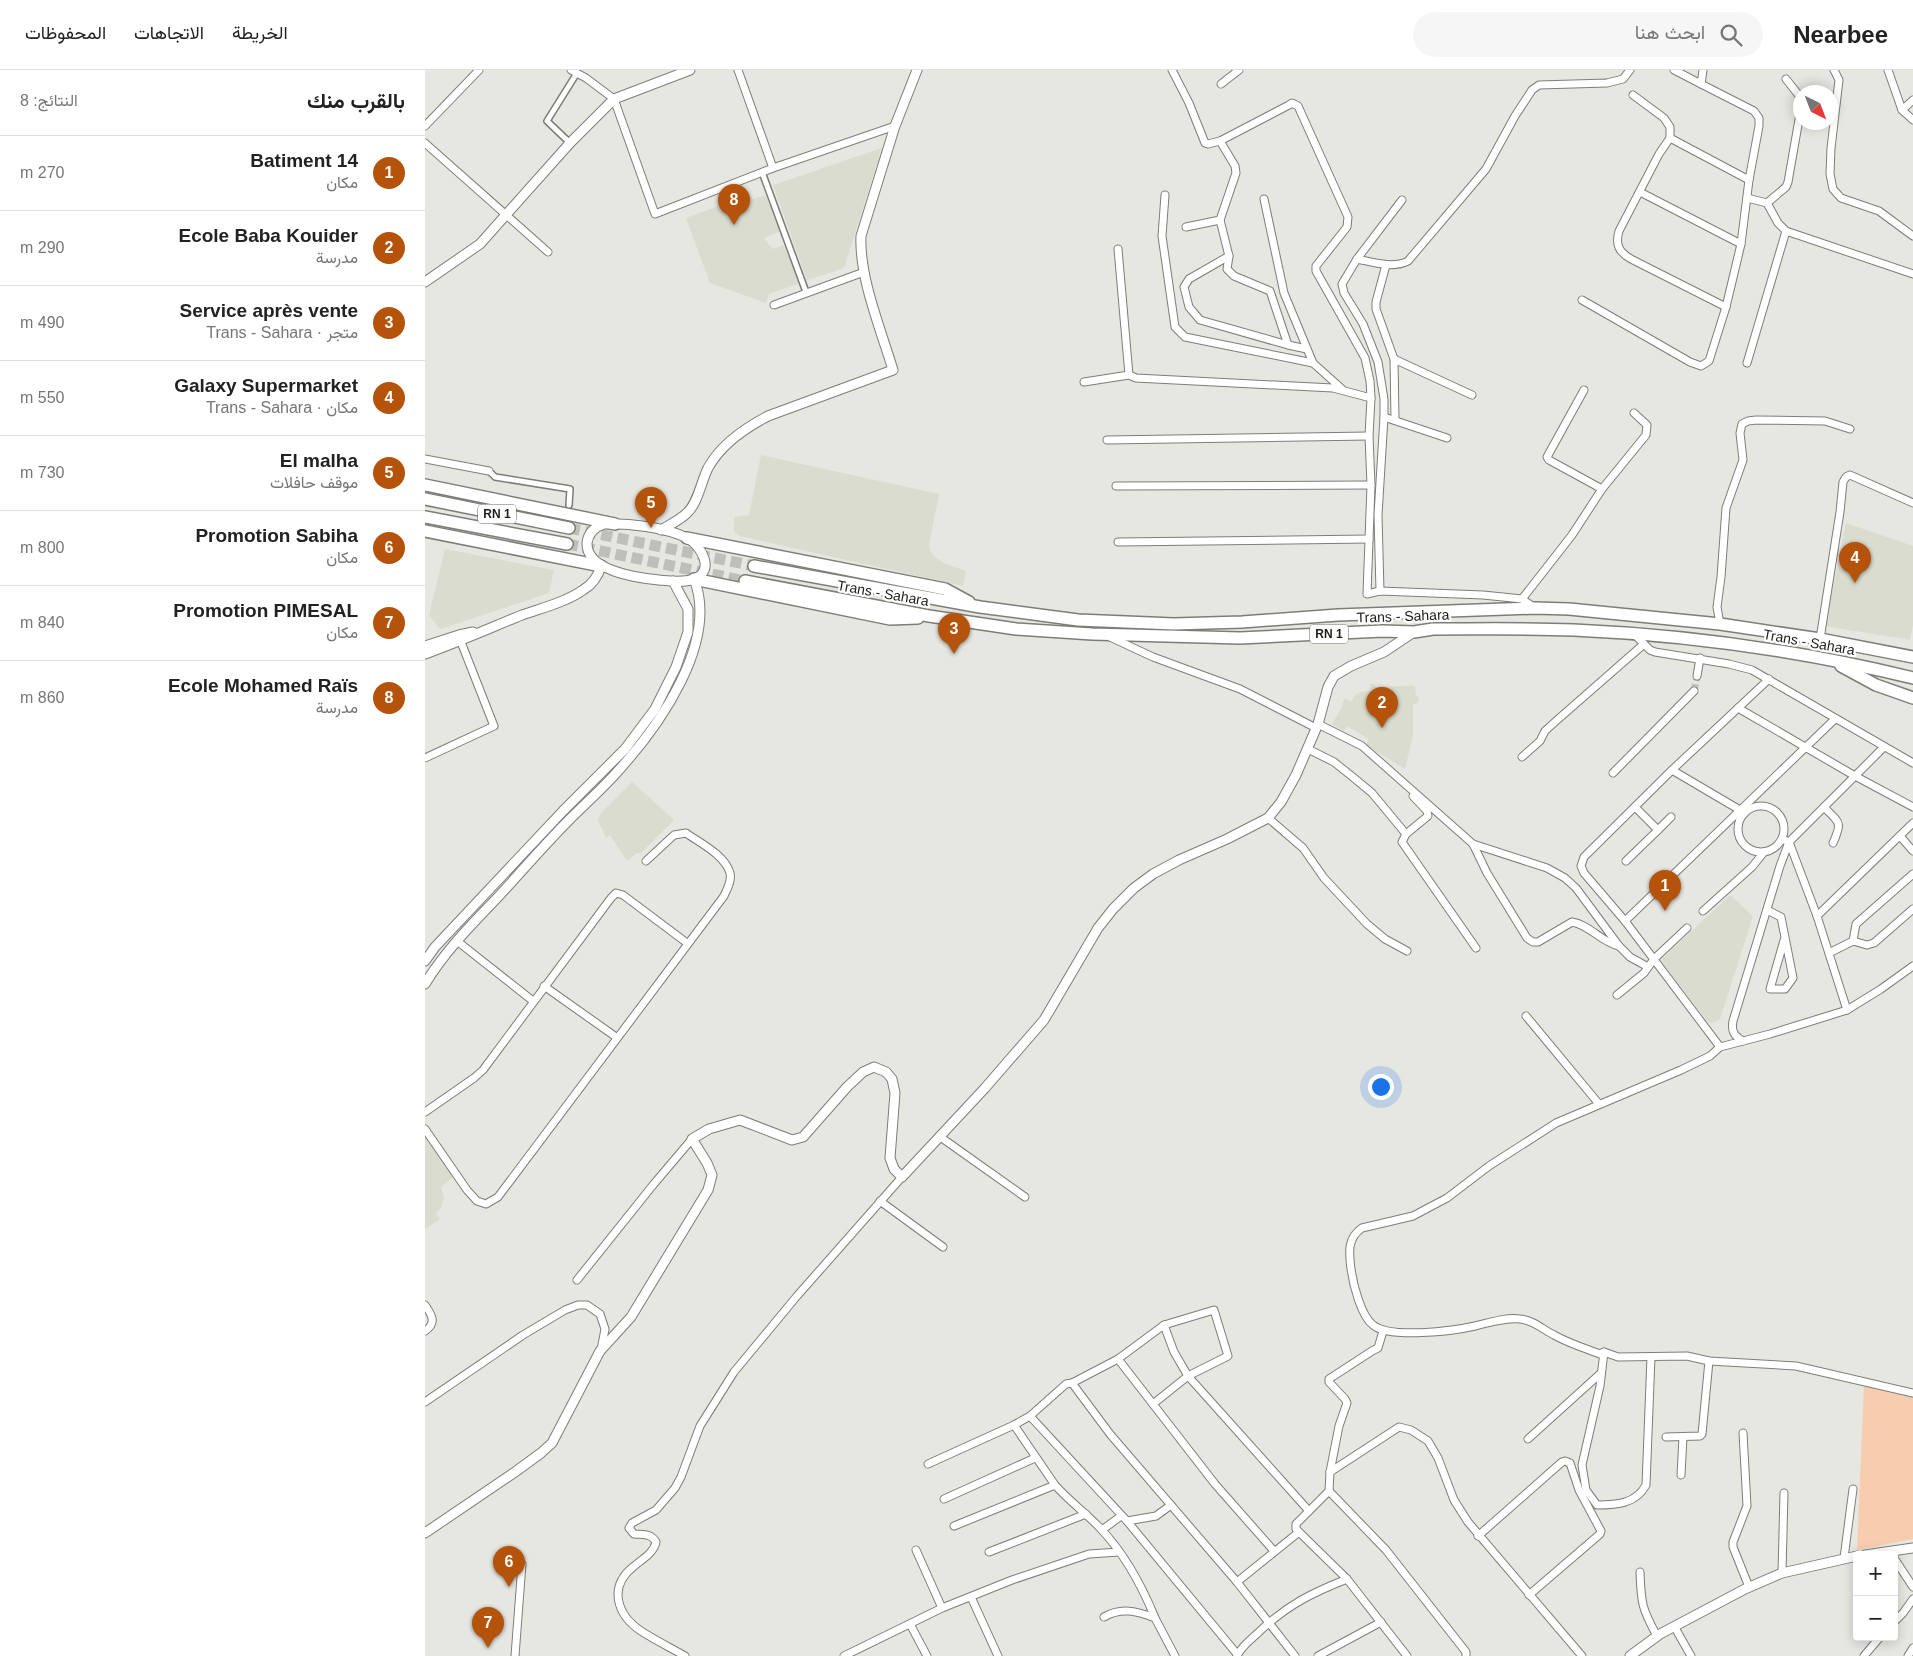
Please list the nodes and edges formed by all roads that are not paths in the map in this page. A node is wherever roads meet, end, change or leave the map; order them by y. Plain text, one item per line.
1 (479, 70) edge
2 (690, 70) edge
3 (738, 70) edge
4 (917, 70) edge
5 (1172, 70) edge
6 (1239, 70) edge
7 (1630, 70) edge
8 (1674, 70) edge
9 (1703, 70) edge
10 (1834, 70) edge
11 (1888, 70) edge
12 (574, 71) edge
13 (1786, 79) dead end
14 (1221, 84) dead end
15 (1701, 84) junction
16 (1793, 88) edge
17 (1633, 95) dead end
18 (615, 99) junction
19 (1913, 100) edge
20 (1902, 110) junction
21 (1913, 120) edge
22 (425, 126) edge
23 (895, 126) junction
24 (1797, 130) edge
25 (1670, 138) junction
26 (1220, 141) junction
27 (425, 143) edge
28 (570, 143) junction
29 (773, 168) junction
30 (763, 172) junction
31 (1749, 180) junction
32 (1640, 192) junction
33 (1165, 195) dead end
34 (1747, 198) junction
35 (1264, 199) dead end
36 (1402, 200) dead end
37 (1767, 203) junction
38 (506, 215) junction
39 (1220, 220) junction
40 (1186, 227) dead end
41 (1786, 231) junction
42 (1913, 236) edge
43 (1741, 244) junction
44 (1118, 249) dead end
45 (548, 252) dead end
46 (1229, 256) junction
47 (1357, 259) junction
48 (1386, 265) junction
49 (864, 272) junction
50 (1913, 274) edge
51 (425, 282) edge
52 (806, 292) junction
53 (1582, 300) dead end
54 (774, 305) dead end
55 (1725, 307) junction
56 (1288, 345) junction
57 (1307, 349) junction
58 (1394, 359) junction
59 (1313, 363) junction
60 (1747, 363) dead end
61 (1129, 375) junction
62 (1084, 382) dead end
63 (1342, 389) junction
64 (1584, 390) dead end
65 (1472, 395) dead end
66 (1371, 398) junction
67 (1634, 413) dead end
68 (1385, 417) junction
69 (1395, 420) junction
70 (1851, 429) dead end
71 (1369, 436) junction
72 (1447, 438) dead end
73 (1107, 440) dead end
74 (425, 459) edge
75 (489, 472) joint
76 (425, 485) edge
77 (1371, 485) junction
78 (1116, 486) dead end
79 (1602, 489) junction
80 (425, 499) edge
81 (1913, 503) edge
82 (569, 505) dead end
83 (425, 517) edge
84 (615, 524) junction
85 (569, 528) tunnel mouth
86 (425, 530) edge
87 (661, 530) junction
88 (687, 538) junction
89 (1369, 539) junction
90 (1118, 542) dead end
91 (567, 544) tunnel mouth
92 (601, 566) junction
93 (754, 566) tunnel mouth
94 (694, 579) junction
95 (745, 581) tunnel mouth
96 (673, 582) junction
97 (1380, 592) junction
98 (1522, 599) junction
99 (980, 607) junction
100 (1535, 608) junction
101 (929, 616) junction
102 (1720, 624) junction
103 (483, 631) junction
104 (1414, 632) junction
105 (1634, 634) junction
106 (1105, 635) junction
107 (1820, 639) junction
108 (461, 642) junction
109 (1645, 644) junction
110 (425, 646) edge
111 (425, 654) edge
112 (1913, 657) edge
113 (1700, 658) junction
114 (1833, 661) junction
115 (1697, 676) tunnel mouth
116 (1913, 678) edge
117 (1769, 679) junction
118 (1693, 690) tunnel mouth
119 (1913, 698) edge
120 (1738, 708) junction
121 (1835, 719) junction
122 (1317, 726) junction
123 (1805, 747) junction
124 (1884, 747) junction
125 (1308, 749) junction
126 (1522, 757) dead end
127 (425, 758) edge
128 (1913, 763) edge
129 (1388, 768) junction
130 (1672, 770) junction
131 (1613, 773) dead end
132 (1855, 776) junction
133 (1635, 807) junction
134 (1824, 807) junction
135 (1913, 807) edge
136 (1743, 811) junction
137 (1671, 817) dead end
138 (1268, 818) junction
139 (1913, 823) edge
140 (1658, 830) junction
141 (1406, 834) junction
142 (1900, 836) junction
143 (1786, 840) junction
144 (1833, 843) dead end
145 (1473, 844) junction
146 (1913, 851) edge
147 (1764, 852) junction
148 (646, 861) dead end
149 (1626, 861) dead end
150 (1913, 874) edge
151 (1913, 909) edge
152 (1767, 910) junction
153 (1703, 911) dead end
154 (1817, 916) junction
155 (1625, 921) junction
156 (1687, 928) dead end
157 (1785, 937) junction
158 (457, 941) junction
159 (1853, 941) junction
160 (687, 943) junction
161 (1619, 946) junction
162 (1476, 948) dead end
163 (1407, 951) dead end
164 (1829, 953) junction
165 (1654, 959) junction
166 (425, 961) edge
167 (1913, 966) edge
168 (1648, 967) junction
169 (425, 984) edge
170 (543, 986) junction
171 (1617, 996) dead end
172 (533, 1001) junction
173 (1847, 1010) junction
174 (1526, 1016) dead end
175 (616, 1037) junction
176 (1743, 1041) junction
177 (1720, 1047) junction
178 (1599, 1104) junction
179 (425, 1112) edge
180 (425, 1129) edge
181 (939, 1136) junction
182 (692, 1139) junction
183 (902, 1177) junction
184 (1025, 1197) dead end
185 (880, 1201) junction
186 (943, 1247) dead end
187 (577, 1280) dead end
188 (425, 1305) edge
189 (1164, 1325) junction
190 (425, 1331) edge
191 (1383, 1331) junction
192 (600, 1351) junction
193 (1604, 1352) junction
194 (1651, 1356) junction
195 (1118, 1359) junction
196 (1709, 1361) junction
197 (1601, 1374) junction
198 (1188, 1376) junction
199 (1072, 1383) junction
200 (1913, 1393) edge
201 (425, 1402) edge
202 (1153, 1404) junction
203 (1030, 1416) junction
204 (1014, 1425) junction
205 (1743, 1432) dead end
206 (1666, 1437) dead end
207 (1683, 1437) junction
208 (1528, 1439) dead end
209 (1035, 1458) junction
210 (928, 1464) dead end
211 (1330, 1472) junction
212 (1681, 1475) dead end
213 (1055, 1485) junction
214 (1853, 1489) dead end
215 (1329, 1491) junction
216 (1784, 1493) dead end
217 (944, 1499) dead end
218 (1171, 1505) junction
219 (1309, 1511) junction
220 (1087, 1514) junction
221 (1121, 1516) junction
222 (1127, 1521) junction
223 (955, 1526) dead end
224 (1102, 1530) junction
225 (425, 1532) edge
226 (1299, 1532) junction
227 (1479, 1536) junction
228 (1913, 1548) edge
229 (916, 1550) dead end
230 (1274, 1551) junction
231 (989, 1552) dead end
232 (1119, 1552) junction
233 (1898, 1553) edge
234 (1853, 1557) edge
235 (1844, 1558) junction
236 (522, 1564) dead end
237 (1898, 1564) edge
238 (1640, 1572) dead end
239 (1782, 1573) junction
240 (1347, 1579) junction
241 (1237, 1582) junction
242 (1749, 1587) junction
243 (1913, 1587) edge
244 (1529, 1595) junction
245 (971, 1597) junction
246 (1913, 1599) edge
247 (943, 1608) junction
248 (1104, 1617) dead end
249 (1155, 1618) junction
250 (1898, 1618) edge
251 (1381, 1622) junction
252 (1269, 1623) junction
253 (910, 1624) junction
254 (1674, 1626) junction
255 (1657, 1636) junction
256 (1877, 1641) edge
257 (1913, 1648) edge
258 (1237, 1655) edge
259 (1633, 1655) edge
260 (515, 1656) edge
261 (685, 1656) edge
262 (844, 1656) edge
263 (927, 1656) edge
264 (997, 1656) edge
265 (1175, 1656) edge
266 (1295, 1656) edge
267 (1318, 1656) edge
268 (1407, 1656) edge
269 (1466, 1656) edge
270 (1582, 1656) edge
271 (1691, 1656) edge
272 (1864, 1656) edge
273 (1908, 1656) edge

1 - 22 street
2 - 18 street
3 - 29 street
4 - 23 street
5 - 26 street
6 - 14 street
7 - 48 street
8 - 15 street
9 - 15 street
10 - 42 street
11 - 20 street
12 - 18 street
12 - 28 street
13 - 16 street
15 - 31 street
17 - 25 street
18 - 28 street
18 - 30 street
19 - 20 street
20 - 21 street
23 - 29 street
23 - 49 street
24 - 37 street
25 - 31 street
25 - 32 street
26 - 39 street
26 - 66 street
27 - 38 street
28 - 38 street
29 - 30 street
30 - 52 street
31 - 34 street
32 - 43 street
32 - 55 street
33 - 59 street
34 - 37 street
34 - 43 street
35 - 57 street
36 - 47 street
37 - 41 street
38 - 45 street
38 - 51 street
39 - 40 street
39 - 46 street
41 - 50 street
41 - 60 street
43 - 55 street
44 - 61 street
46 - 56 street
46 - 56 street
47 - 48 street
47 - 68 street
48 - 58 street
49 - 52 street
49 - 87 street
52 - 54 street
53 - 55 street
56 - 57 street
57 - 59 street
58 - 65 street
58 - 69 street
59 - 63 street
61 - 62 street
61 - 63 street
63 - 66 street
64 - 79 street
66 - 71 street
67 - 79 street
68 - 69 street
68 - 97 street
69 - 72 street
70 - 102 street
71 - 73 street
71 - 77 street
74 - 75 street
75 - 82 street
76 - 84 highway
77 - 78 street
77 - 89 street
79 - 98 street
80 - 85 highway, RN 1
81 - 107 street
83 - 91 highway, RN 1
84 - 87 street
84 - 92 street
86 - 92 highway
87 - 88 street
88 - 94 street
88 - 99 highway
89 - 90 street
89 - 97 street
92 - 96 street
92 - 103 street
93 - 99 highway, Trans - Sahara / RN 1
94 - 96 street
94 - 101 highway
94 - 158 street
95 - 101 highway, Trans - Sahara / RN 1
96 - 166 street
97 - 98 street
98 - 100 street
99 - 100 highway, Trans - Sahara / RN 1
100 - 102 highway, Trans - Sahara / RN 1
101 - 106 highway, Trans - Sahara / RN 1
102 - 107 highway, Trans - Sahara / RN 1
103 - 108 street
103 - 110 street
104 - 105 highway, Trans - Sahara / RN 1
104 - 106 highway, Trans - Sahara / RN 1
104 - 122 street
105 - 109 street
105 - 114 highway, Trans - Sahara / RN 1
106 - 122 street
107 - 112 highway, Trans - Sahara / RN 1
108 - 111 street
108 - 127 street
109 - 113 street
109 - 126 street
113 - 115 street
113 - 117 street
114 - 116 highway, Trans - Sahara / RN 1
114 - 119 highway
117 - 120 street
117 - 121 street
118 - 131 street
120 - 123 street
120 - 130 street
121 - 123 street
121 - 124 street
122 - 125 street
122 - 129 street
123 - 132 street
123 - 136 street
124 - 128 street
124 - 132 street
125 - 138 street
125 - 141 street
129 - 141 street
129 - 145 street
130 - 133 street
130 - 136 street
132 - 134 street
132 - 135 street
133 - 140 street
133 - 155 street
134 - 143 street
134 - 144 street
136 - 143 street
136 - 147 street
136 - 155 street
137 - 140 street
138 - 163 street
138 - 181 street
139 - 142 street
140 - 149 street
141 - 162 street
142 - 146 street
142 - 154 street
143 - 147 street
143 - 152 street
143 - 154 street
145 - 161 street
145 - 161 street
147 - 153 street
148 - 160 street
150 - 159 street
151 - 159 street
152 - 157 street
152 - 176 street
154 - 164 street
155 - 165 street
156 - 165 street
157 - 157 street
158 - 169 street
158 - 172 street
159 - 164 street
160 - 170 street
160 - 175 street
161 - 168 street
164 - 173 street
165 - 168 street
165 - 177 street
167 - 173 street
168 - 171 street
170 - 172 street
170 - 175 street
172 - 179 street
173 - 176 street
174 - 178 street
175 - 180 street
176 - 177 street
177 - 178 street
178 - 191 street
181 - 183 street
181 - 184 street
182 - 183 street
182 - 187 street
182 - 192 street
183 - 185 street
185 - 186 street
185 - 261 street
188 - 190 street
189 - 195 street
189 - 198 street
189 - 198 street
191 - 193 street
191 - 211 street
192 - 201 street
192 - 225 street
193 - 194 street
193 - 197 street
194 - 196 street
194 - 197 street
195 - 199 street
195 - 202 street
196 - 200 street
196 - 207 street
197 - 208 street
198 - 202 street
198 - 219 street
199 - 203 street
199 - 218 street
202 - 230 street
203 - 204 street
203 - 221 street
204 - 209 street
204 - 210 street
205 - 242 street
206 - 207 street
207 - 212 street
209 - 213 street
209 - 217 street
211 - 215 street
211 - 227 street
213 - 220 street
213 - 223 street
214 - 235 street
215 - 219 street
215 - 269 street
216 - 239 street
218 - 222 street
218 - 241 street
219 - 226 street
220 - 224 street
220 - 231 street
221 - 222 street
221 - 224 street
222 - 258 street
224 - 232 street
226 - 230 street
226 - 240 street
227 - 244 street
227 - 244 street
228 - 233 street
229 - 247 street
230 - 241 street
232 - 245 street
232 - 249 street
234 - 235 street
235 - 239 street
236 - 260 street
237 - 243 street
238 - 255 street
239 - 242 street
240 - 251 street
240 - 252 street
241 - 252 street
242 - 254 street
244 - 270 street
245 - 247 street
245 - 264 street
246 - 250 street
247 - 253 street
248 - 249 street
249 - 265 street
251 - 267 street
251 - 268 street
252 - 258 street
252 - 266 street
253 - 262 street
253 - 263 street
254 - 255 street
254 - 271 street
255 - 259 street
256 - 272 street
257 - 273 street

